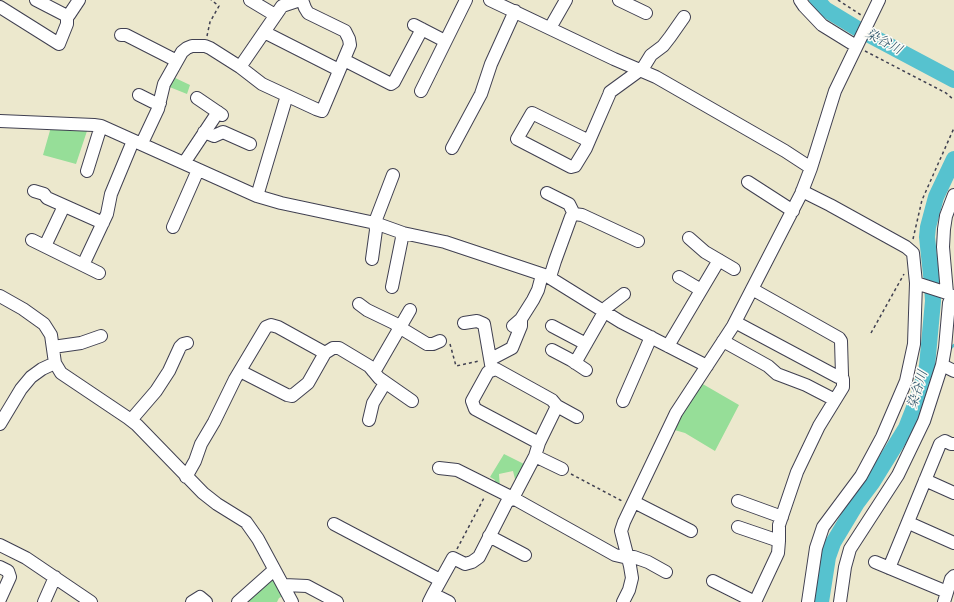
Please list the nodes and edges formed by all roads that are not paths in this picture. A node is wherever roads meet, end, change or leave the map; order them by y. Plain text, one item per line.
1 (36, 0) edge
2 (79, 0) edge
3 (250, 0) edge
4 (466, 0) edge
5 (490, 0) edge
6 (566, 0) edge
7 (619, 0) edge
8 (800, 0) edge
9 (879, 0) edge
10 (295, 1) edge
11 (0, 7) edge
12 (515, 12) junction
13 (646, 13) dead end
14 (275, 15) junction
15 (66, 16) junction
16 (684, 17) dead end
17 (550, 28) junction
18 (264, 32) junction
19 (121, 35) dead end
20 (445, 41) junction
21 (857, 45) junction
22 (177, 61) junction
23 (341, 65) junction
24 (240, 67) junction
25 (639, 70) junction
26 (421, 91) dead end
27 (139, 95) dead end
28 (288, 96) junction
29 (197, 98) dead end
30 (160, 103) junction
31 (0, 121) edge
32 (101, 126) junction
33 (204, 132) junction
34 (588, 141) junction
35 (138, 142) junction
36 (250, 144) dead end
37 (452, 148) dead end
38 (184, 163) junction
39 (811, 168) junction
40 (198, 170) junction
41 (87, 171) dead end
42 (393, 175) dead end
43 (748, 182) dead end
44 (34, 191) dead end
45 (802, 191) junction
46 (547, 193) dead end
47 (954, 195) edge
48 (258, 196) junction
49 (64, 206) junction
50 (793, 211) junction
51 (574, 214) junction
52 (103, 223) junction
53 (375, 223) junction
54 (173, 227) dead end
55 (404, 233) junction
56 (689, 238) dead end
57 (32, 240) dead end
58 (638, 241) dead end
59 (45, 246) junction
60 (372, 259) dead end
61 (719, 260) junction
62 (83, 265) junction
63 (734, 269) dead end
64 (99, 273) dead end
65 (546, 276) junction
66 (679, 277) dead end
67 (917, 284) junction
68 (392, 287) dead end
69 (752, 289) junction
70 (701, 290) junction
71 (624, 294) dead end
72 (949, 294) edge
73 (0, 296) edge
74 (359, 304) dead end
75 (410, 310) dead end
76 (604, 312) junction
77 (735, 322) junction
78 (464, 323) dead end
79 (552, 326) dead end
80 (399, 327) junction
81 (101, 336) dead end
82 (650, 337) junction
83 (444, 340) road end
84 (723, 341) junction
85 (187, 343) dead end
86 (586, 344) junction
87 (950, 344) edge
88 (668, 346) junction
89 (53, 347) junction
90 (552, 350) dead end
91 (325, 353) junction
92 (56, 363) junction
93 (575, 363) junction
94 (492, 365) junction
95 (942, 365) junction
96 (707, 366) junction
97 (240, 370) junction
98 (586, 370) dead end
99 (373, 371) junction
100 (954, 371) edge
101 (840, 376) junction
102 (385, 383) junction
103 (835, 400) junction
104 (412, 401) dead end
105 (623, 401) dead end
106 (557, 406) junction
107 (4, 408) edge
108 (577, 416) dead end
109 (131, 420) junction
110 (369, 420) dead end
111 (0, 424) edge
112 (539, 443) junction
113 (954, 444) edge
114 (535, 456) junction
115 (439, 468) dead end
116 (562, 469) road end
117 (186, 476) junction
118 (925, 480) junction
119 (954, 493) edge
120 (513, 498) junction
121 (738, 501) dead end
122 (633, 504) junction
123 (782, 517) junction
124 (909, 523) junction
125 (334, 524) dead end
126 (738, 527) dead end
127 (691, 531) dead end
128 (489, 536) junction
129 (779, 541) junction
130 (954, 543) edge
131 (0, 545) edge
132 (525, 555) dead end
133 (628, 558) junction
134 (875, 562) dead end
135 (0, 567) edge
136 (889, 568) junction
137 (274, 570) junction
138 (666, 572) dead end
139 (954, 576) edge
140 (55, 577) junction
141 (440, 580) junction
142 (713, 581) dead end
143 (284, 585) junction
144 (945, 597) edge
145 (431, 598) edge
146 (0, 599) edge
147 (44, 602) edge
148 (91, 602) edge
149 (192, 602) edge
150 (206, 602) edge
151 (238, 602) edge
152 (292, 602) edge
153 (337, 602) edge
154 (449, 602) edge
155 (623, 602) edge
156 (755, 602) edge
157 (808, 602) edge
158 (840, 602) edge

1 - 15 street
2 - 15 street
3 - 14 street
4 - 20 street
5 - 12 street
6 - 17 street
7 - 13 street
8 - 21 street
9 - 21 street
10 - 14 street
10 - 23 street
11 - 15 street
12 - 17 street
12 - 37 street
14 - 18 street
16 - 25 street
17 - 25 street
18 - 23 street
18 - 24 street
19 - 22 street
20 - 23 street
20 - 26 street
21 - 39 street
22 - 24 street
22 - 30 street
23 - 28 street
24 - 28 street
25 - 34 street
25 - 39 street
27 - 30 street
28 - 48 street
29 - 33 street
30 - 35 street
31 - 32 street
32 - 35 street
32 - 41 street
33 - 36 street
33 - 38 street
34 - 34 street
35 - 38 street
35 - 52 street
38 - 40 street
39 - 45 street
40 - 48 street
40 - 54 street
42 - 53 street
43 - 50 street
44 - 49 street
45 - 50 street
45 - 67 street
46 - 51 street
47 - 72 street
48 - 53 street
49 - 52 street
49 - 59 street
50 - 69 street
51 - 58 street
51 - 65 street
52 - 62 street
53 - 55 street
53 - 60 street
55 - 65 street
55 - 68 street
56 - 61 street
57 - 59 street
59 - 62 street
61 - 63 street
61 - 70 street
62 - 64 street
65 - 76 street
65 - 94 street
66 - 70 street
67 - 72 street
67 - 157 street
69 - 77 street
69 - 101 street
70 - 88 street
71 - 76 street
72 - 87 street
73 - 89 street
74 - 80 street
75 - 80 street
76 - 82 street
76 - 86 street
77 - 84 street
77 - 101 street
78 - 94 street
79 - 86 street
80 - 83 street
80 - 99 street
81 - 89 street
82 - 88 street
82 - 105 street
84 - 96 street
84 - 103 street
85 - 109 street
86 - 93 street
87 - 95 street
88 - 96 street
89 - 92 street
90 - 93 street
91 - 97 street
91 - 97 street
91 - 99 street
92 - 107 street
92 - 109 street
93 - 98 street
94 - 106 street
94 - 112 street
95 - 100 street
95 - 158 street
96 - 122 street
97 - 117 street
99 - 102 street
101 - 103 street
102 - 104 street
102 - 110 street
103 - 123 street
106 - 108 street
106 - 112 street
107 - 111 street
109 - 117 street
112 - 114 street
113 - 118 street
114 - 116 street
114 - 120 street
115 - 120 street
117 - 137 street
118 - 119 street
118 - 124 street
120 - 128 street
120 - 133 street
121 - 123 street
122 - 127 street
122 - 133 street
123 - 129 street
124 - 130 street
124 - 136 street
125 - 141 street
126 - 129 street
128 - 132 street
128 - 141 street
129 - 156 street
131 - 140 street
133 - 138 street
133 - 155 street
134 - 136 street
135 - 146 street
136 - 144 street
137 - 143 street
137 - 151 street
139 - 144 street
140 - 147 street
140 - 148 street
141 - 145 street
142 - 156 street
143 - 152 street
143 - 153 street
145 - 154 street
149 - 150 street

